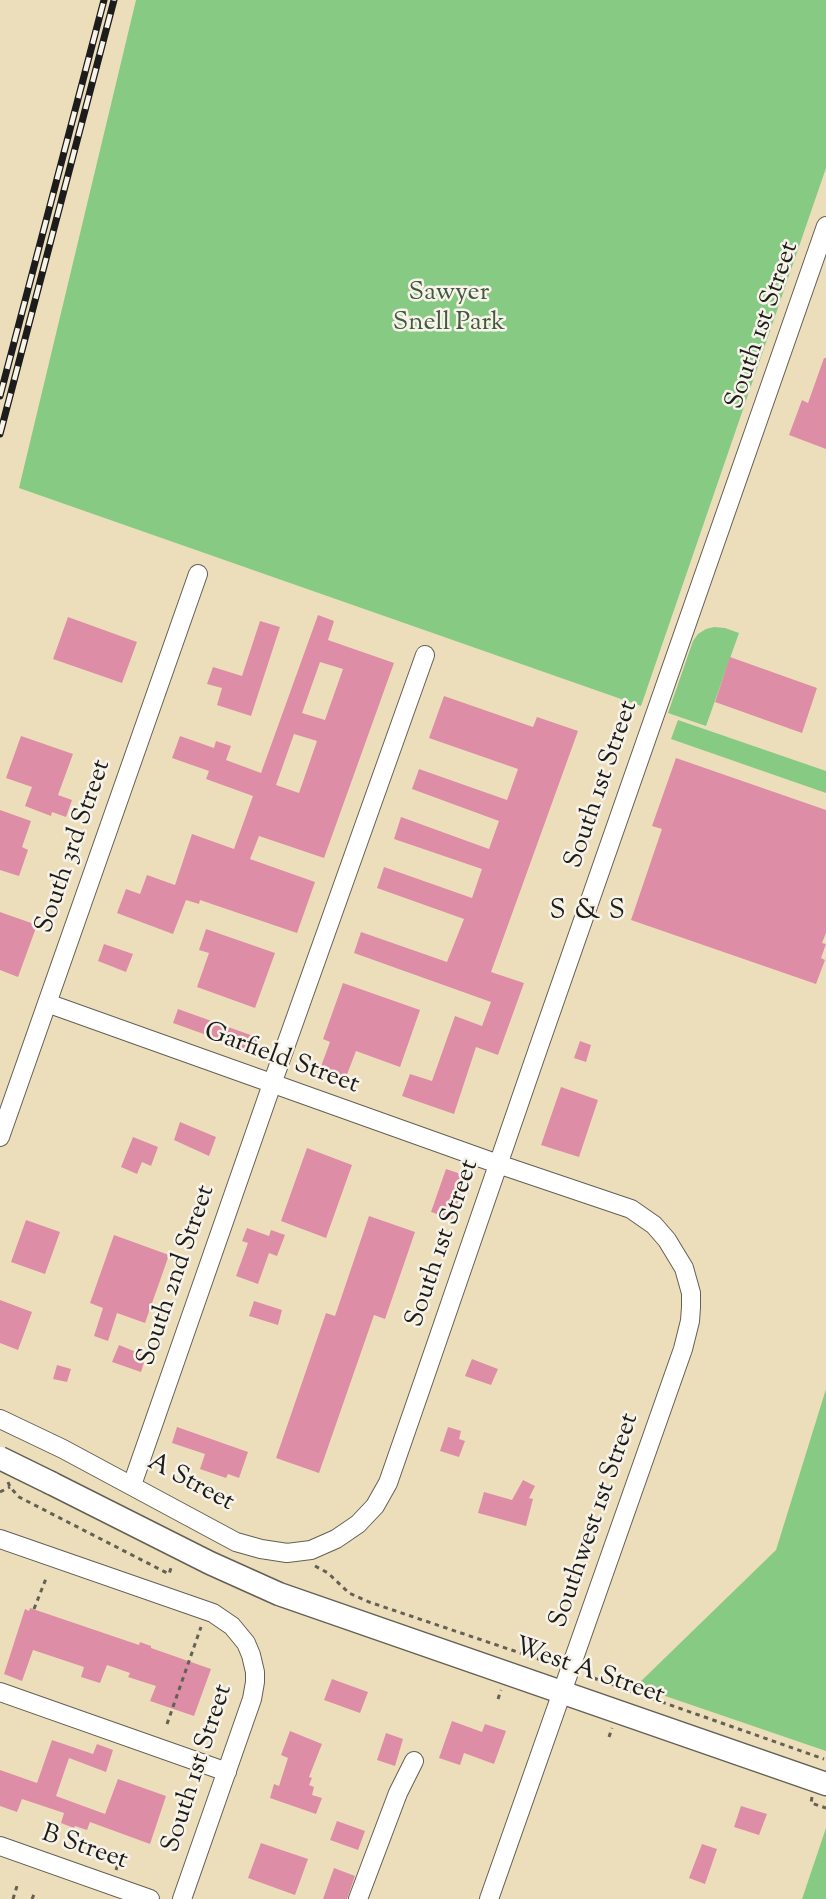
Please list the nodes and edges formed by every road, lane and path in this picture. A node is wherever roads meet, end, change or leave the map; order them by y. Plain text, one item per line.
1 (826, 226) edge
2 (198, 574) dead end
3 (425, 655) dead end
4 (47, 1003) junction
5 (272, 1083) junction
6 (0, 1137) edge
7 (498, 1164) junction
8 (691, 1293) joint
9 (0, 1419) edge
10 (0, 1458) edge
11 (132, 1485) junction
12 (10, 1487) dead end
13 (0, 1492) edge
14 (358, 1524) joint
15 (0, 1540) edge
16 (47, 1576) dead end
17 (34, 1609) dead end
18 (207, 1611) junction
19 (0, 1692) edge
20 (562, 1694) junction
21 (167, 1724) dead end
22 (414, 1761) dead end
23 (227, 1772) junction
24 (826, 1784) edge
25 (0, 1846) edge
26 (17, 1886) dead end
27 (35, 1892) dead end
28 (13, 1899) edge
29 (32, 1899) edge
30 (150, 1899) edge
31 (182, 1899) edge
32 (358, 1899) edge
33 (489, 1899) edge

1 - 7 street, South 1st Street
2 - 4 street, South 3rd Street
3 - 5 street, South 2nd Street
4 - 5 street, Garfield Street
4 - 6 street, South 3rd Street
5 - 7 street, Garfield Street
5 - 11 street, South 2nd Street
7 - 8 street, Garfield Street
7 - 14 street, South 1st Street
8 - 20 street, Southwest 1st Street
9 - 11 street, A Street
10 - 20 main road, West A Street, bridge
11 - 14 street, A Street
12 - 13 path
15 - 18 street
16 - 17 path
18 - 21 path
18 - 23 street, South 1st Street
19 - 23 street
20 - 24 main road, West A Street
20 - 33 street, Southwest 1st Street
22 - 32 street
23 - 31 street, South 1st Street
25 - 30 street, B Street
26 - 28 path
27 - 29 path

